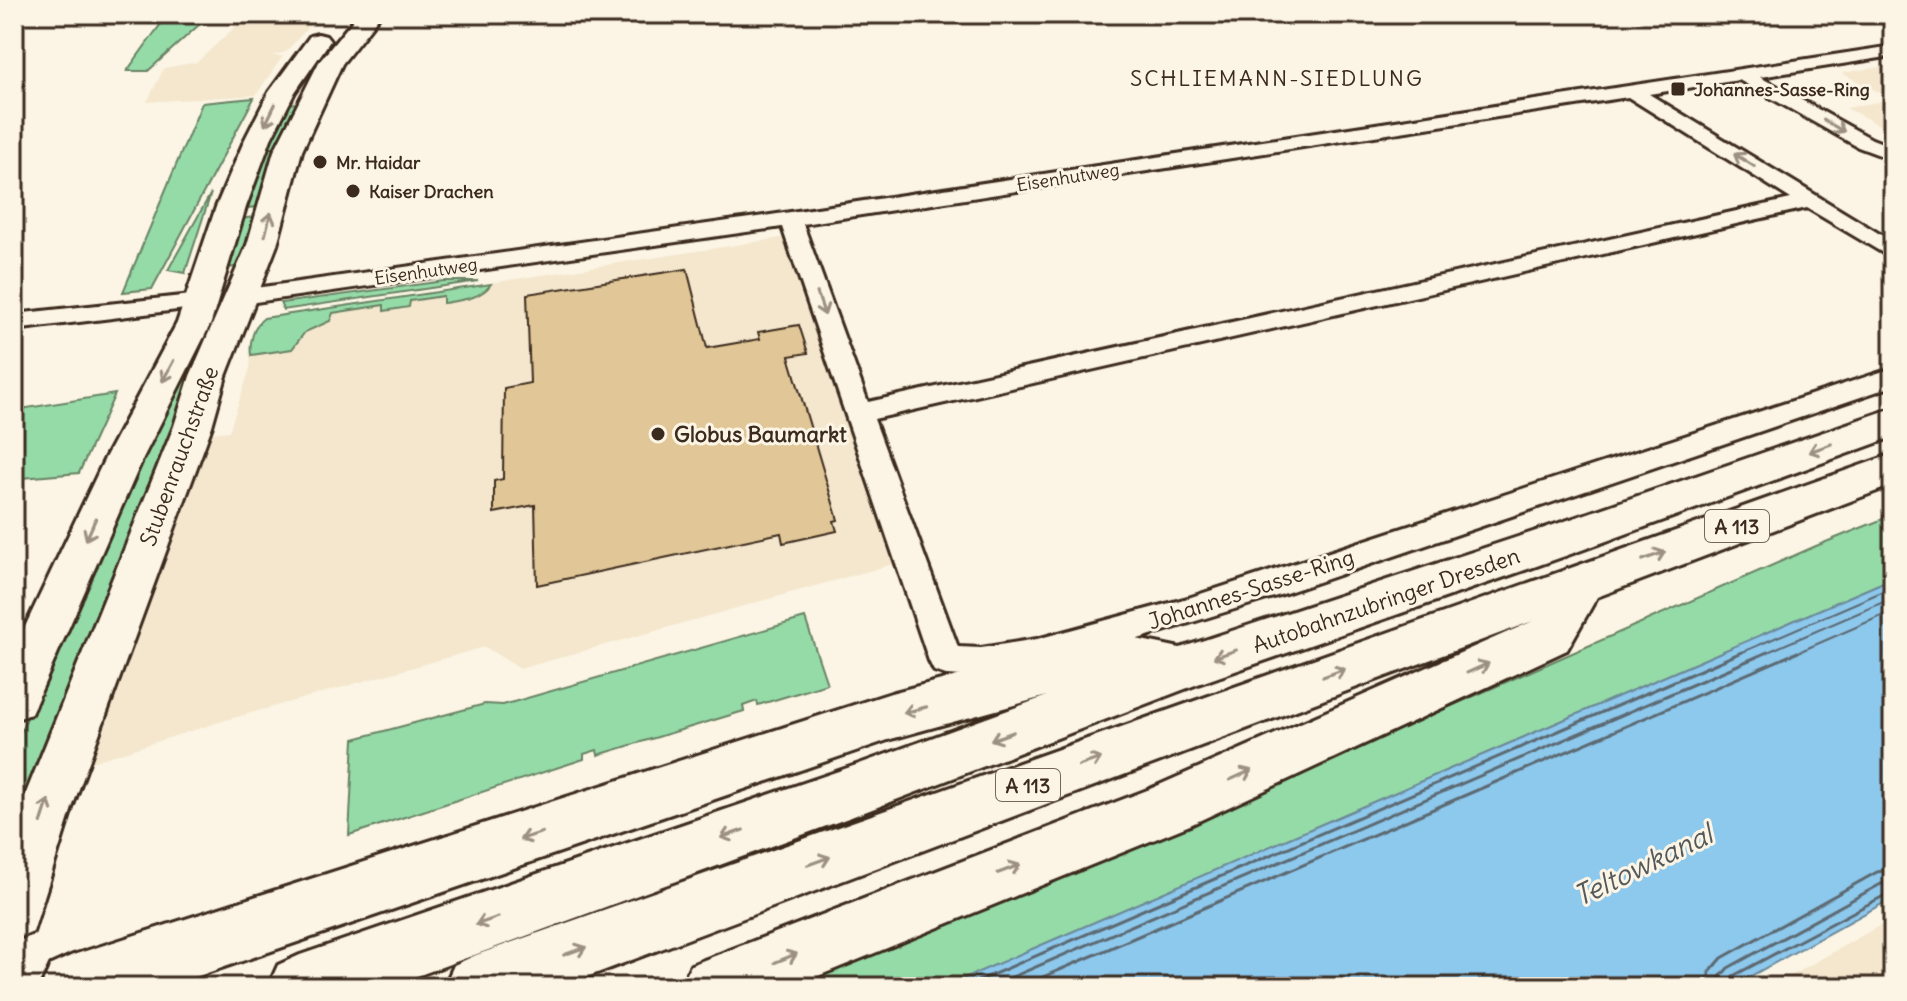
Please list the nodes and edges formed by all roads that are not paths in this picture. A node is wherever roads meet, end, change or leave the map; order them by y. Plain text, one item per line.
1 (342, 14) edge
2 (370, 14) edge
3 (1893, 51) edge
4 (1742, 74) junction
5 (1631, 91) junction
6 (1893, 154) edge
7 (1810, 201) junction
8 (790, 219) junction
9 (1893, 252) edge
10 (221, 299) junction
11 (14, 322) edge
12 (1893, 377) edge
13 (859, 413) junction
14 (1893, 422) edge
15 (1893, 469) edge
16 (1586, 556) junction
17 (1180, 669) junction
18 (14, 700) edge
19 (14, 913) edge
20 (73, 987) edge
21 (300, 987) edge
22 (476, 987) edge
23 (713, 987) edge

1 -> 10 main road, Stubenrauchstraße
10 -> 2 main road, Stubenrauchstraße
3 - 4 street, Eisenhutweg
4 - 5 street, Eisenhutweg
4 -> 6 street
7 -> 5 street
5 - 8 street, Eisenhutweg
7 - 9 street
7 - 13 street
8 - 10 street, Eisenhutweg
8 -> 13 street, Johannes-Sasse-Ring
10 - 11 street, Eisenhutweg
10 -> 18 main road, Stubenrauchstraße
19 -> 10 main road, Stubenrauchstraße
12 - 13 street, Johannes-Sasse-Ring
14 -> 16 highway, A 113
16 -> 15 highway, A 113
16 -> 17 highway, Autobahnzubringer Dresden / A 113
22 -> 16 highway, A 113
23 -> 16 highway
17 -> 20 highway
17 -> 21 highway, A 113

